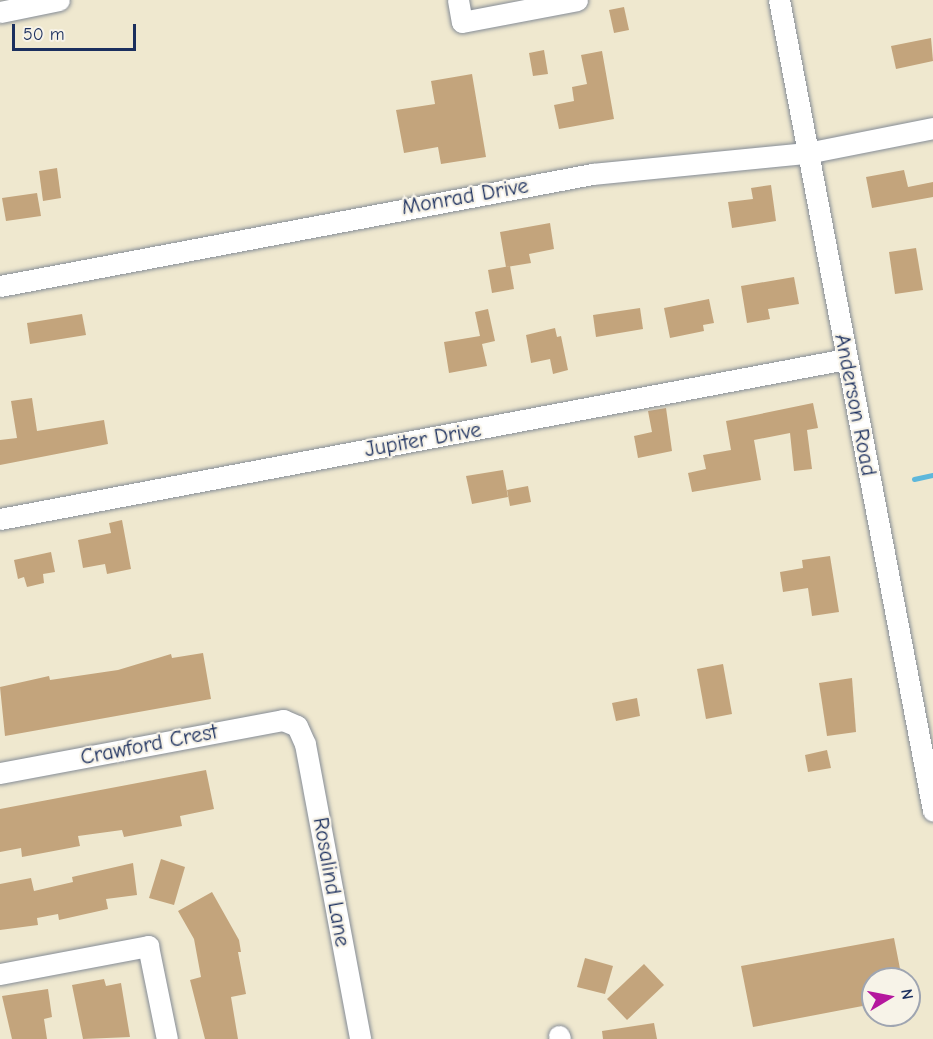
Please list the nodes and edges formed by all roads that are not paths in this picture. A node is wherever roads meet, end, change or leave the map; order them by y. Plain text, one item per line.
1 (59, 0) edge
2 (458, 0) edge
3 (577, 0) edge
4 (778, 0) edge
5 (0, 12) edge
6 (933, 128) edge
7 (807, 153) junction
8 (0, 285) edge
9 (846, 359) junction
10 (0, 519) edge
11 (297, 726) joint
12 (0, 773) edge
13 (933, 810) edge
14 (0, 974) edge
15 (166, 1039) edge
16 (360, 1039) edge

1 - 5 street
2 - 3 street
4 - 7 street, Anderson Road
6 - 7 street, Monrad Drive
7 - 8 street, Monrad Drive
7 - 9 street, Anderson Road
9 - 10 street, Jupiter Drive
9 - 13 street, Anderson Road
11 - 12 street, Crawford Crest
11 - 16 street, Rosalind Lane
14 - 15 street

